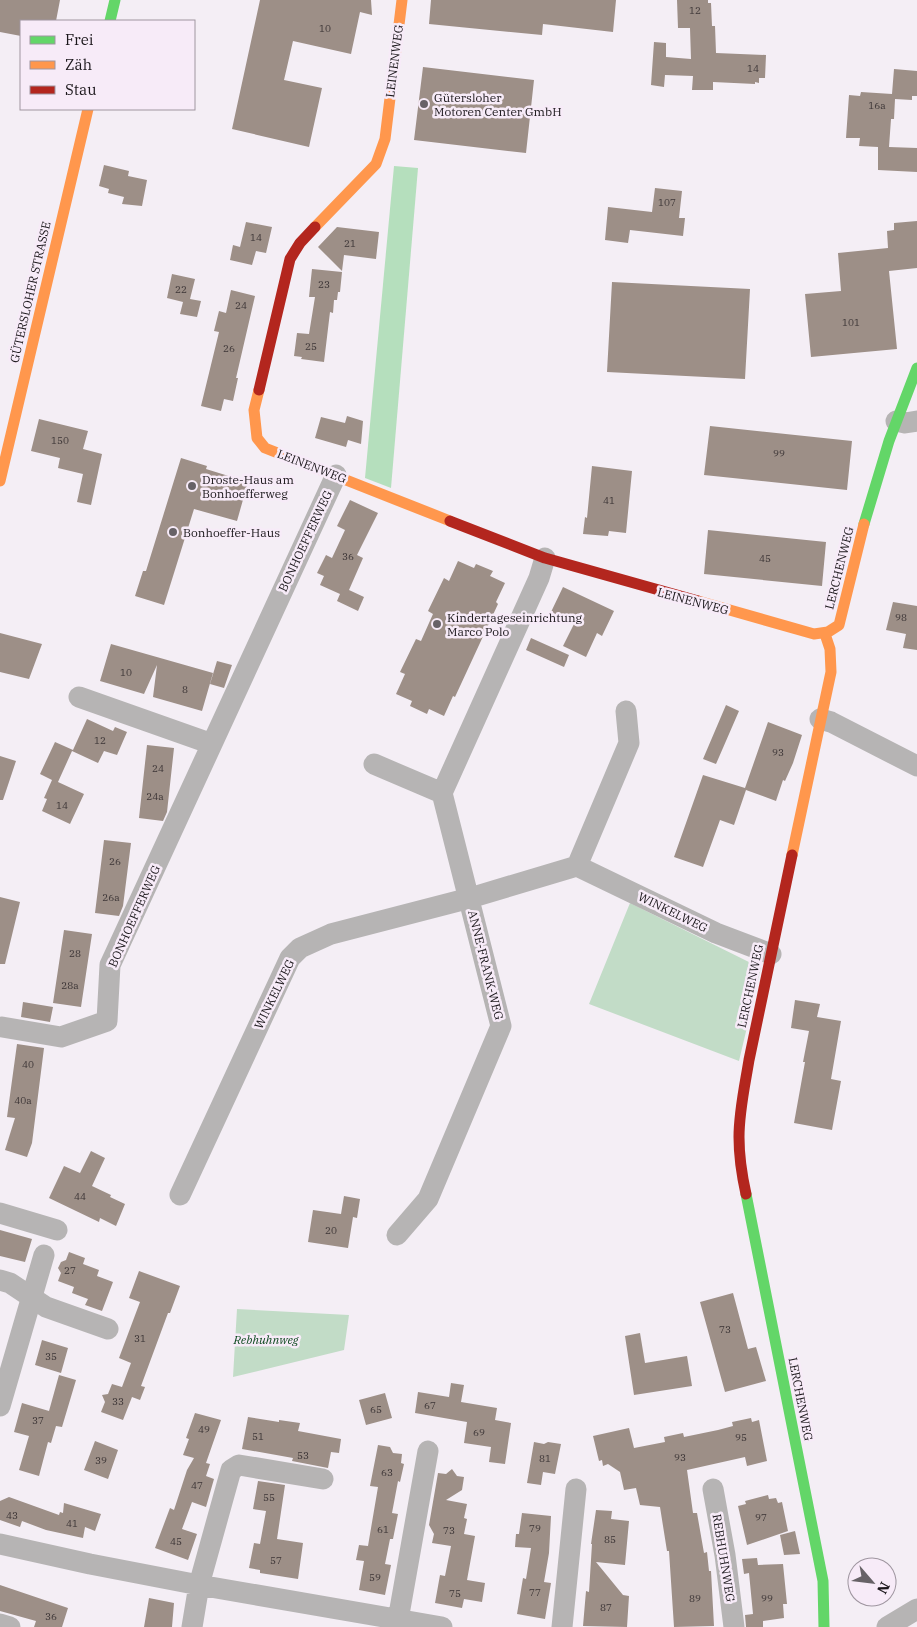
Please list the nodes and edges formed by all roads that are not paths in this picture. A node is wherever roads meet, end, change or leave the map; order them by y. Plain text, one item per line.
1 (115, 0) edge
2 (402, 0) edge
3 (110, 20) edge
4 (88, 110) edge
5 (917, 368) edge
6 (896, 420) junction
7 (917, 421) edge
8 (336, 474) junction
9 (0, 481) edge
10 (545, 558) junction
11 (825, 634) junction
12 (79, 697) dead end
13 (626, 711) dead end
14 (820, 719) junction
15 (212, 744) junction
16 (374, 764) dead end
17 (917, 766) edge
18 (442, 793) junction
19 (577, 866) junction
20 (470, 898) junction
21 (771, 954) junction
22 (2, 1026) dead end
23 (180, 1195) dead end
24 (0, 1213) edge
25 (57, 1230) dead end
26 (397, 1235) dead end
27 (44, 1255) dead end
28 (0, 1280) edge
29 (32, 1298) junction
30 (108, 1329) dead end
31 (0, 1406) edge
32 (428, 1451) dead end
33 (323, 1479) dead end
34 (576, 1489) dead end
35 (712, 1489) dead end
36 (0, 1544) edge
37 (199, 1585) junction
38 (917, 1609) edge
39 (398, 1620) junction
40 (0, 1624) edge
41 (10, 1627) edge
42 (192, 1627) edge
43 (442, 1627) edge
44 (562, 1627) edge
45 (734, 1627) edge
46 (824, 1627) edge
47 (887, 1627) edge

1 - 3 street
2 - 8 street, LEINENWEG
4 - 9 street, GÜTERSLOHER STRASSE
5 - 6 street, LERCHENWEG
6 - 7 street
6 - 11 street, LERCHENWEG
8 - 10 street, LEINENWEG
8 - 15 street, BONHOEFFERWEG
10 - 11 street, LEINENWEG
10 - 18 street
11 - 14 street, LERCHENWEG
12 - 15 street
13 - 19 street
14 - 17 street
14 - 21 street, LERCHENWEG
15 - 22 street, BONHOEFFERWEG
16 - 18 street
18 - 20 street, ANNE-FRANK-WEG
19 - 20 street, WINKELWEG
19 - 21 street, WINKELWEG
20 - 23 street, WINKELWEG
20 - 26 street, ANNE-FRANK-WEG
21 - 46 street, LERCHENWEG
24 - 25 street
27 - 29 street
28 - 29 street
29 - 30 street
29 - 31 street
32 - 39 street
33 - 37 street
34 - 44 street
35 - 45 street, REBHUHNWEG
36 - 37 street
37 - 39 street
37 - 42 street
38 - 47 street
39 - 43 street
40 - 41 street

